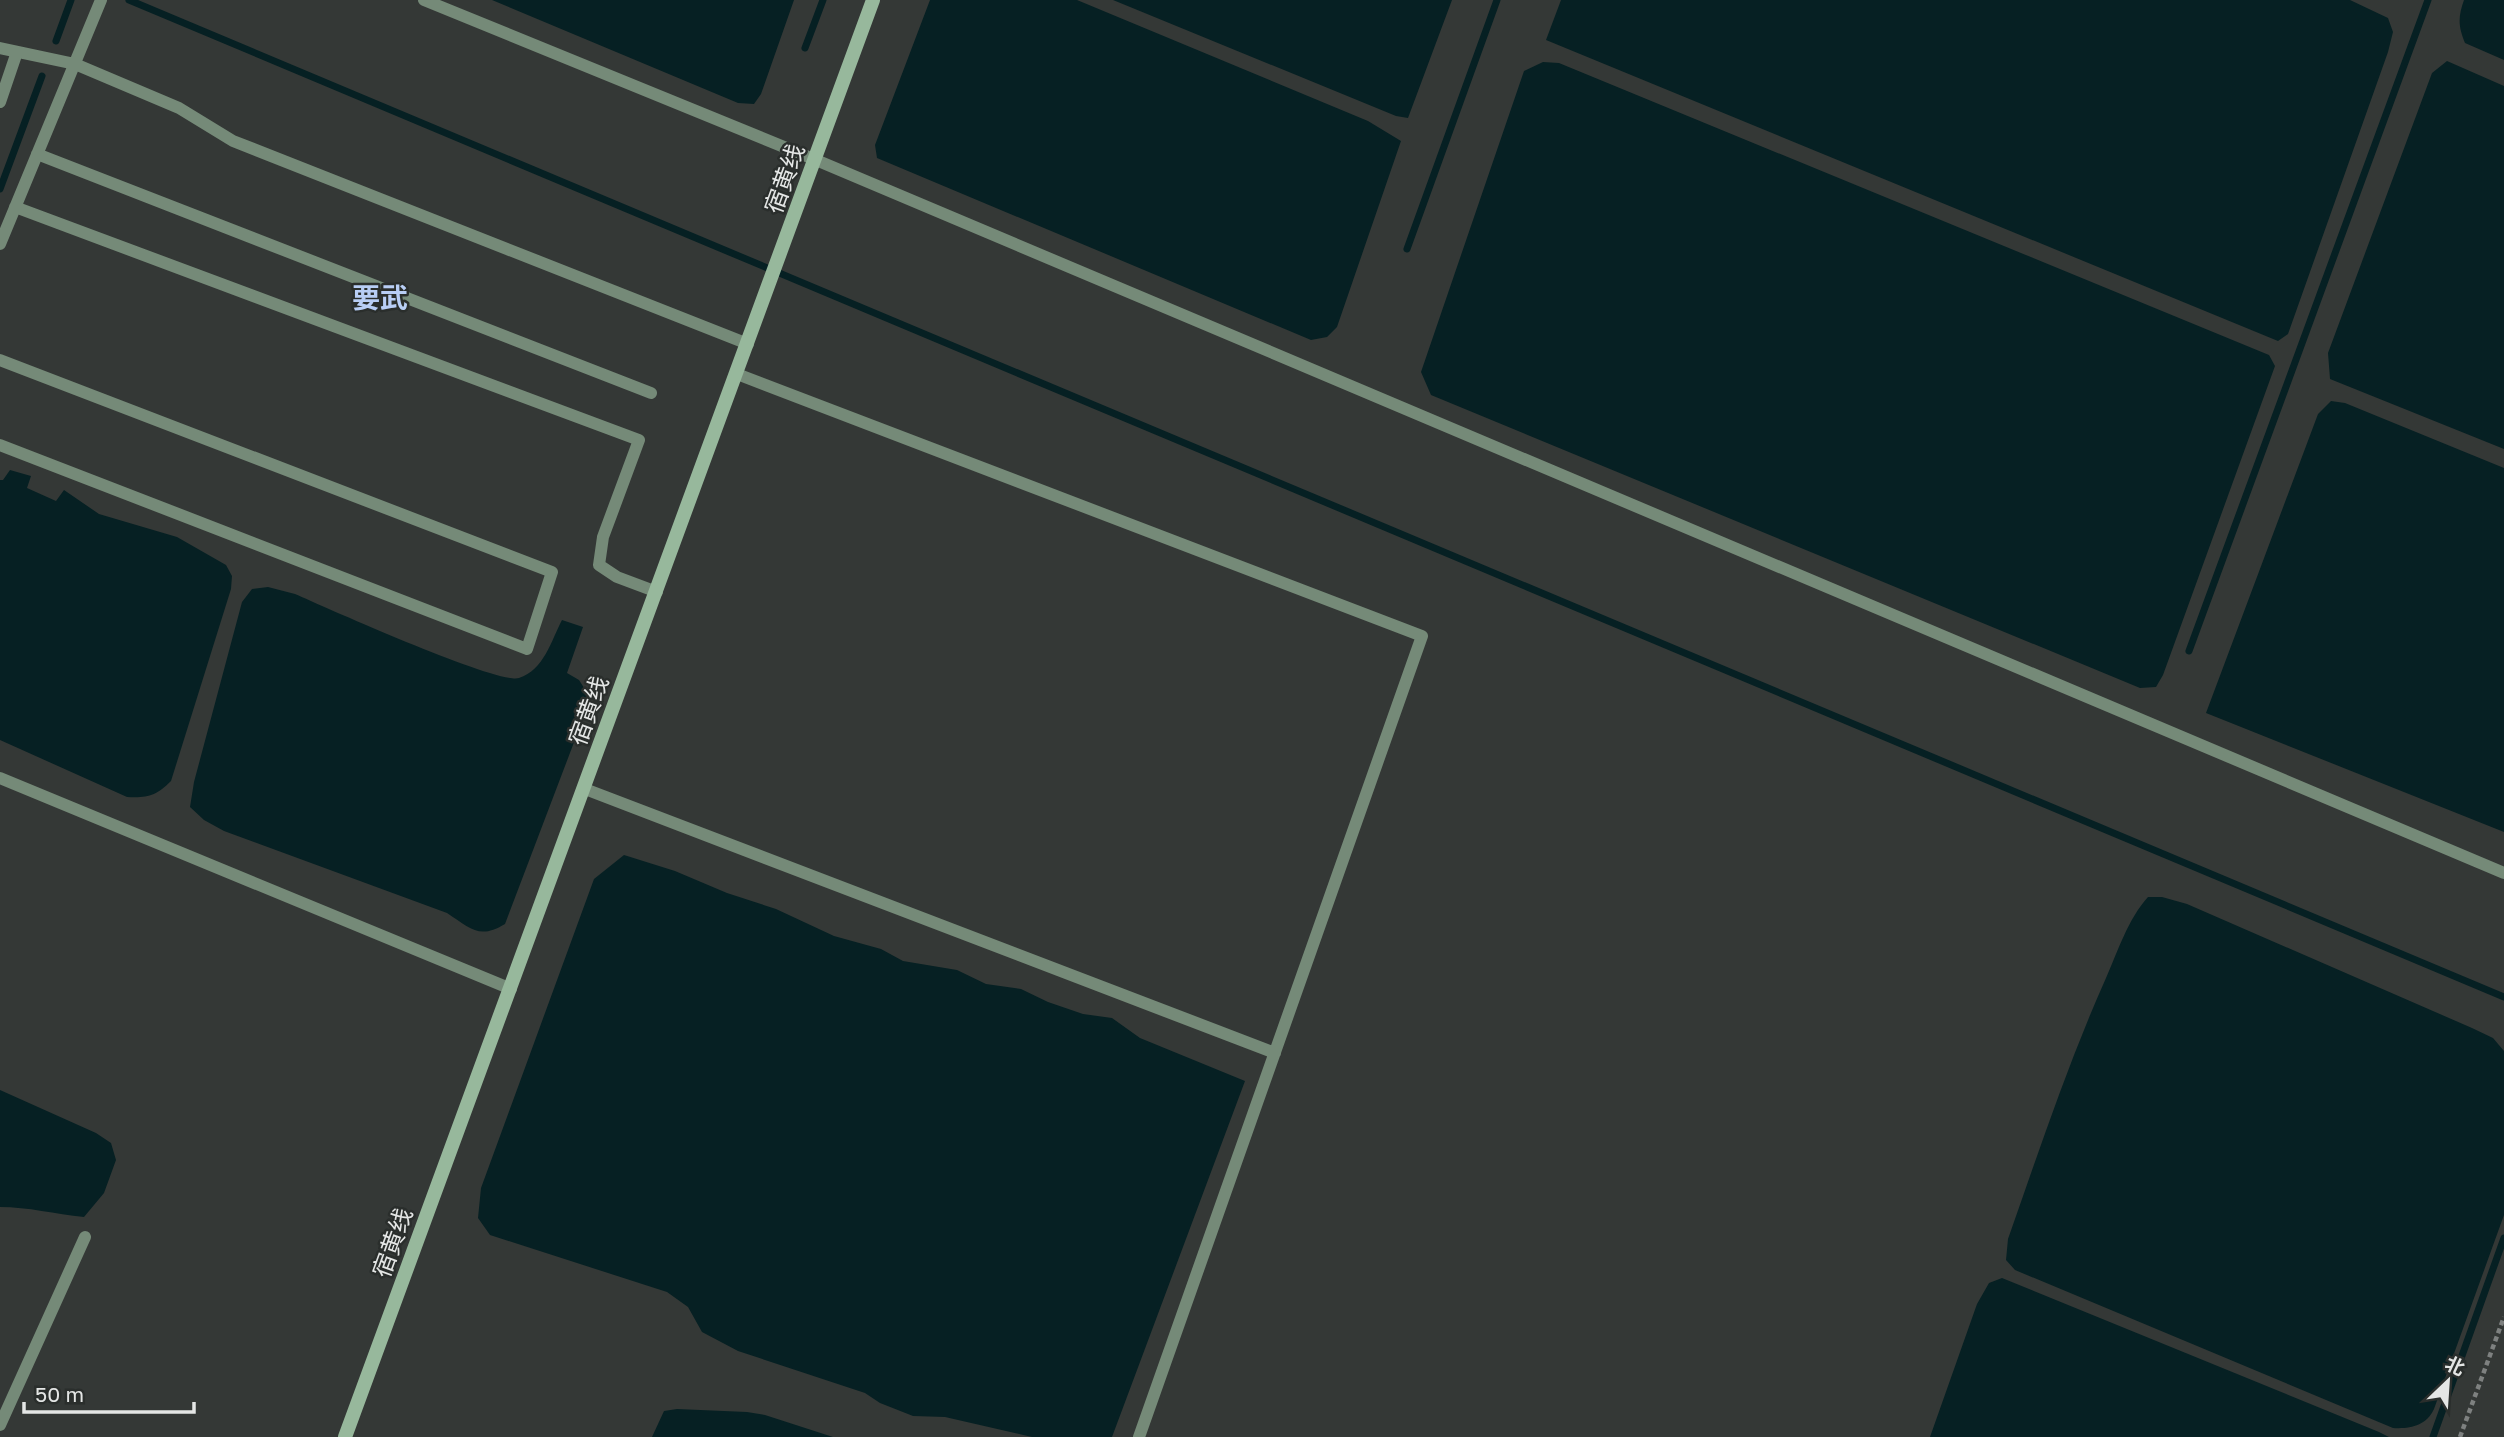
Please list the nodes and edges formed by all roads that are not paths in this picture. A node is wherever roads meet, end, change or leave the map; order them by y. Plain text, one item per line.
1 (101, 0) edge
2 (424, 0) edge
3 (873, 0) edge
4 (0, 48) edge
5 (18, 52) junction
6 (75, 64) junction
7 (0, 102) edge
8 (37, 154) junction
9 (816, 160) junction
10 (15, 207) junction
11 (0, 244) edge
12 (748, 344) junction
13 (0, 360) edge
14 (737, 374) junction
15 (651, 393) dead end
16 (0, 445) edge
17 (657, 592) junction
18 (0, 778) edge
19 (585, 789) junction
20 (2504, 873) edge
21 (511, 989) junction
22 (1275, 1053) junction
23 (85, 1237) dead end
24 (0, 1425) edge
25 (345, 1437) edge
26 (1139, 1437) edge

1 - 6 lane
2 - 9 lane
3 - 9 main road, 宿黄线
4 - 5 lane
5 - 6 lane
5 - 7 lane
6 - 8 lane
6 - 12 lane
8 - 10 lane
8 - 15 lane
9 - 12 main road, 宿黄线
9 - 20 lane
10 - 11 lane
10 - 17 lane
12 - 14 main road, 宿黄线
13 - 16 lane
14 - 17 main road, 宿黄线
14 - 22 lane
17 - 19 main road, 宿黄线
18 - 21 lane
19 - 21 main road, 宿黄线
19 - 22 lane
21 - 25 main road, 宿黄线
22 - 26 lane
23 - 24 lane

